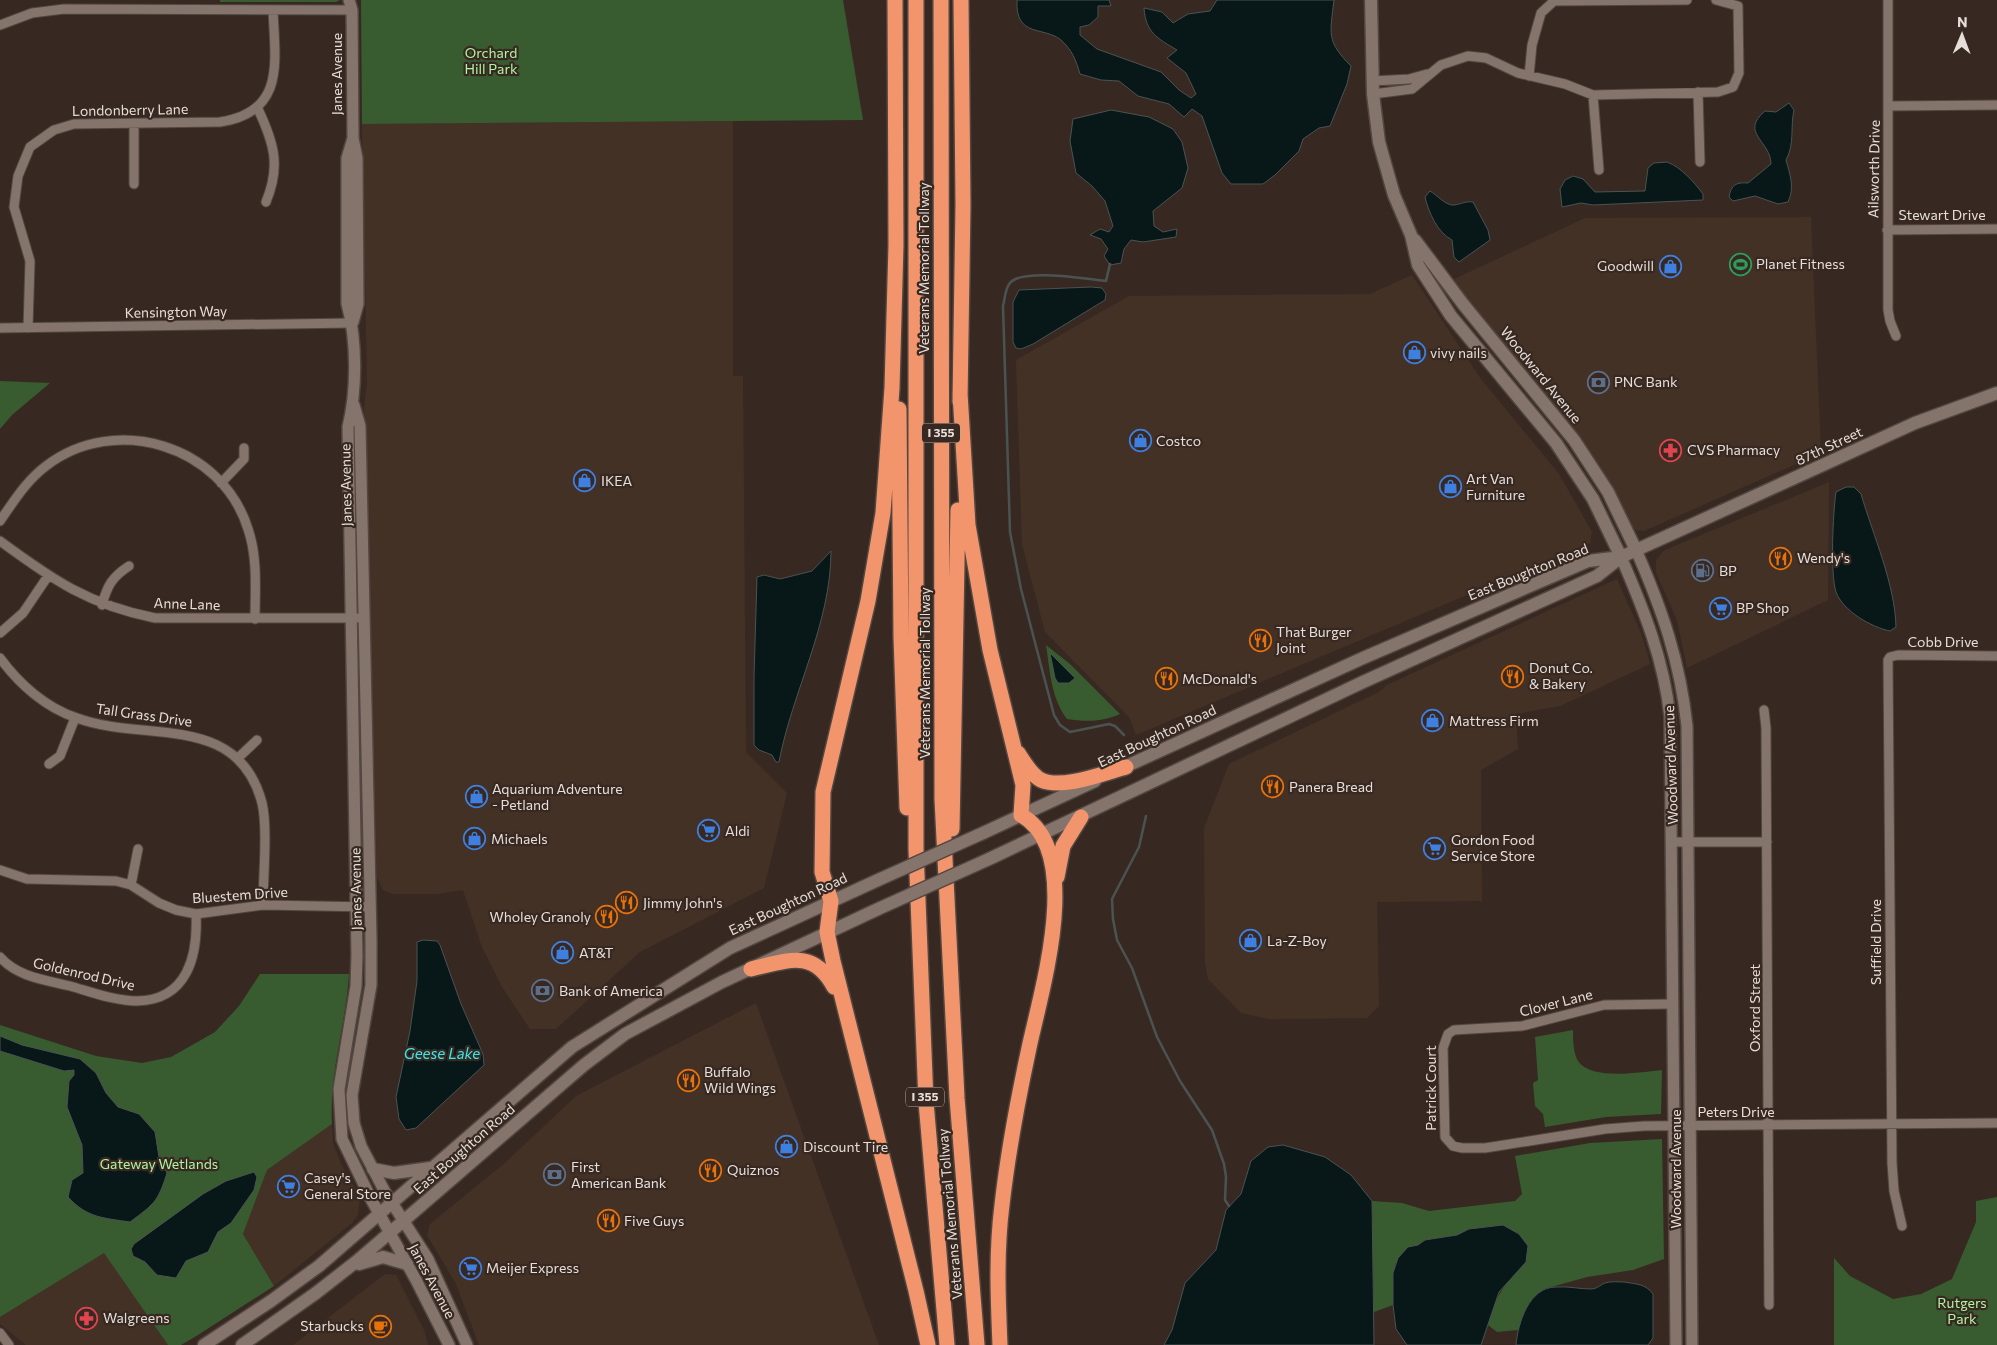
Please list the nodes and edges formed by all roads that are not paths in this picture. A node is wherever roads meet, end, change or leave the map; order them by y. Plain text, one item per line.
1 (896, 0) edge
2 (916, 0) edge
3 (941, 0) edge
4 (961, 0) edge
5 (1371, 0) edge
6 (1687, 0) edge
7 (1716, 0) edge
8 (1888, 0) edge
9 (352, 3) edge
10 (273, 10) junction
11 (0, 25) edge
12 (1529, 76) junction
13 (1372, 88) junction
14 (1698, 92) junction
15 (1593, 96) junction
16 (1997, 105) edge
17 (1888, 106) junction
18 (258, 109) junction
19 (134, 123) junction
20 (1700, 162) dead end
21 (1599, 170) dead end
22 (134, 184) dead end
23 (266, 202) dead end
24 (1997, 229) edge
25 (1887, 230) junction
26 (1411, 235) junction
27 (896, 245) junction
28 (352, 324) junction
29 (0, 328) edge
30 (28, 328) junction
31 (1896, 336) dead end
32 (1997, 393) edge
33 (960, 394) junction
34 (244, 448) dead end
35 (221, 483) junction
36 (0, 521) edge
37 (0, 540) edge
38 (1636, 550) junction
39 (1621, 557) junction
40 (129, 566) dead end
41 (48, 576) junction
42 (102, 604) junction
43 (358, 618) junction
44 (255, 619) junction
45 (0, 633) edge
46 (1997, 656) edge
47 (1890, 657) joint
48 (0, 658) edge
49 (1764, 710) dead end
50 (75, 718) junction
51 (257, 740) dead end
52 (1013, 746) junction
53 (239, 757) junction
54 (49, 764) dead end
55 (1126, 767) junction
56 (1021, 815) junction
57 (1081, 817) junction
58 (1043, 834) junction
59 (1672, 842) junction
60 (1688, 842) junction
61 (1767, 842) junction
62 (138, 849) dead end
63 (916, 849) junction
64 (945, 865) junction
65 (0, 870) edge
66 (131, 885) junction
67 (1054, 891) junction
68 (831, 901) junction
69 (263, 905) junction
70 (356, 907) junction
71 (371, 907) junction
72 (196, 914) junction
73 (828, 932) junction
74 (0, 957) edge
75 (751, 969) junction
76 (843, 1004) junction
77 (1673, 1004) junction
78 (1448, 1034) joint
79 (1997, 1122) edge
80 (1891, 1124) junction
81 (1769, 1125) junction
82 (1675, 1126) junction
83 (1690, 1126) junction
84 (1448, 1142) joint
85 (433, 1168) junction
86 (373, 1169) junction
87 (392, 1202) junction
88 (379, 1214) junction
89 (405, 1220) junction
90 (1902, 1226) dead end
91 (390, 1234) junction
92 (407, 1264) junction
93 (347, 1268) junction
94 (1768, 1305) dead end
95 (0, 1333) edge
96 (9, 1345) edge
97 (204, 1345) edge
98 (242, 1345) edge
99 (449, 1345) edge
100 (467, 1345) edge
101 (928, 1345) edge
102 (946, 1345) edge
103 (977, 1345) edge
104 (1000, 1345) edge
105 (1676, 1345) edge
106 (1692, 1345) edge

1 - 27 highway
2 - 63 highway, Veterans Memorial Tollway / I 355
3 - 64 highway, Veterans Memorial Tollway / I 355
4 - 33 highway
5 - 13 main road, Woodward Avenue
6 - 12 street
7 - 14 street
8 - 17 street, Ailsworth Drive
9 - 10 street
9 - 28 street, Janes Avenue
10 - 11 street
10 - 18 street
12 - 13 street
12 - 15 street
13 - 26 main road, Woodward Avenue
14 - 15 street
14 - 20 street
15 - 21 street
16 - 17 street
17 - 25 street, Ailsworth Drive
18 - 19 street, Londonberry Lane
18 - 23 street
19 - 22 street
19 - 30 street, Londonberry Lane
24 - 25 street, Stewart Drive
25 - 31 street, Ailsworth Drive
26 - 38 main road, Woodward Avenue
26 - 39 main road, Woodward Avenue
27 - 63 highway
27 - 68 highway
28 - 30 street, Kensington Way
28 - 43 street, Janes Avenue
29 - 30 street, Kensington Way
32 - 38 main road, 87th Street
33 - 52 highway
33 - 64 highway
34 - 35 street
35 - 36 street
35 - 44 street
37 - 41 street, Anne Lane
38 - 39 main road, 87th Street
38 - 60 street, Woodward Avenue
39 - 55 main road, East Boughton Road
39 - 57 main road, East Boughton Road
39 - 59 street, Woodward Avenue
40 - 42 street
41 - 42 street, Anne Lane
41 - 45 street
42 - 44 street, Anne Lane
43 - 44 street, Anne Lane
43 - 70 street, Janes Avenue
43 - 71 street, Janes Avenue
46 - 47 street, Cobb Drive
47 - 80 street, Suffield Drive
48 - 50 street, Tall Grass Drive
49 - 61 street, Oxford Street
50 - 53 street, Tall Grass Drive
50 - 54 street
51 - 53 street
52 - 55 highway
52 - 56 highway
53 - 69 street, Tall Grass Drive
55 - 56 main road, East Boughton Road
56 - 58 highway
56 - 68 main road, East Boughton Road, bridge
57 - 58 main road, East Boughton Road
57 - 67 highway
58 - 67 highway
58 - 73 main road, East Boughton Road, bridge
59 - 60 street
59 - 77 street, Woodward Avenue
60 - 61 street
60 - 83 street, Woodward Avenue
61 - 81 street, Oxford Street
62 - 66 street
63 - 102 highway, Veterans Memorial Tollway / I 355
64 - 103 highway, Veterans Memorial Tollway / I 355
65 - 66 street, Bluestem Drive
66 - 72 street, Bluestem Drive
67 - 104 highway
68 - 73 highway
68 - 85 main road, East Boughton Road
69 - 70 street, Bluestem Drive
69 - 72 street, Bluestem Drive
70 - 71 street, Bluestem Drive
70 - 88 street, Janes Avenue
71 - 86 street, Janes Avenue
72 - 74 street, Goldenrod Drive
73 - 75 main road, East Boughton Road
73 - 76 highway
75 - 76 highway
75 - 89 main road, East Boughton Road
76 - 101 highway
77 - 78 street, Clover Lane
77 - 82 street, Woodward Avenue
78 - 84 street, Patrick Court
79 - 80 street, Peters Drive
80 - 81 street, Peters Drive
80 - 90 street, Suffield Drive
81 - 83 street, Peters Drive
81 - 94 street, Oxford Street
82 - 83 street, Peters Drive
82 - 84 street, Peters Drive
82 - 105 street, Woodward Avenue
83 - 106 street, Woodward Avenue
85 - 86 main road
85 - 87 main road, East Boughton Road
86 - 87 street, Janes Avenue
87 - 88 main road, East Boughton Road
87 - 89 street, Janes Avenue
88 - 91 street, Janes Avenue
88 - 97 main road, East Boughton Road
89 - 91 main road, East Boughton Road
89 - 100 street, Janes Avenue
91 - 92 street, Janes Avenue
91 - 93 main road, East Boughton Road
92 - 93 main road
92 - 99 street, Janes Avenue
93 - 98 main road, East Boughton Road
95 - 96 street

